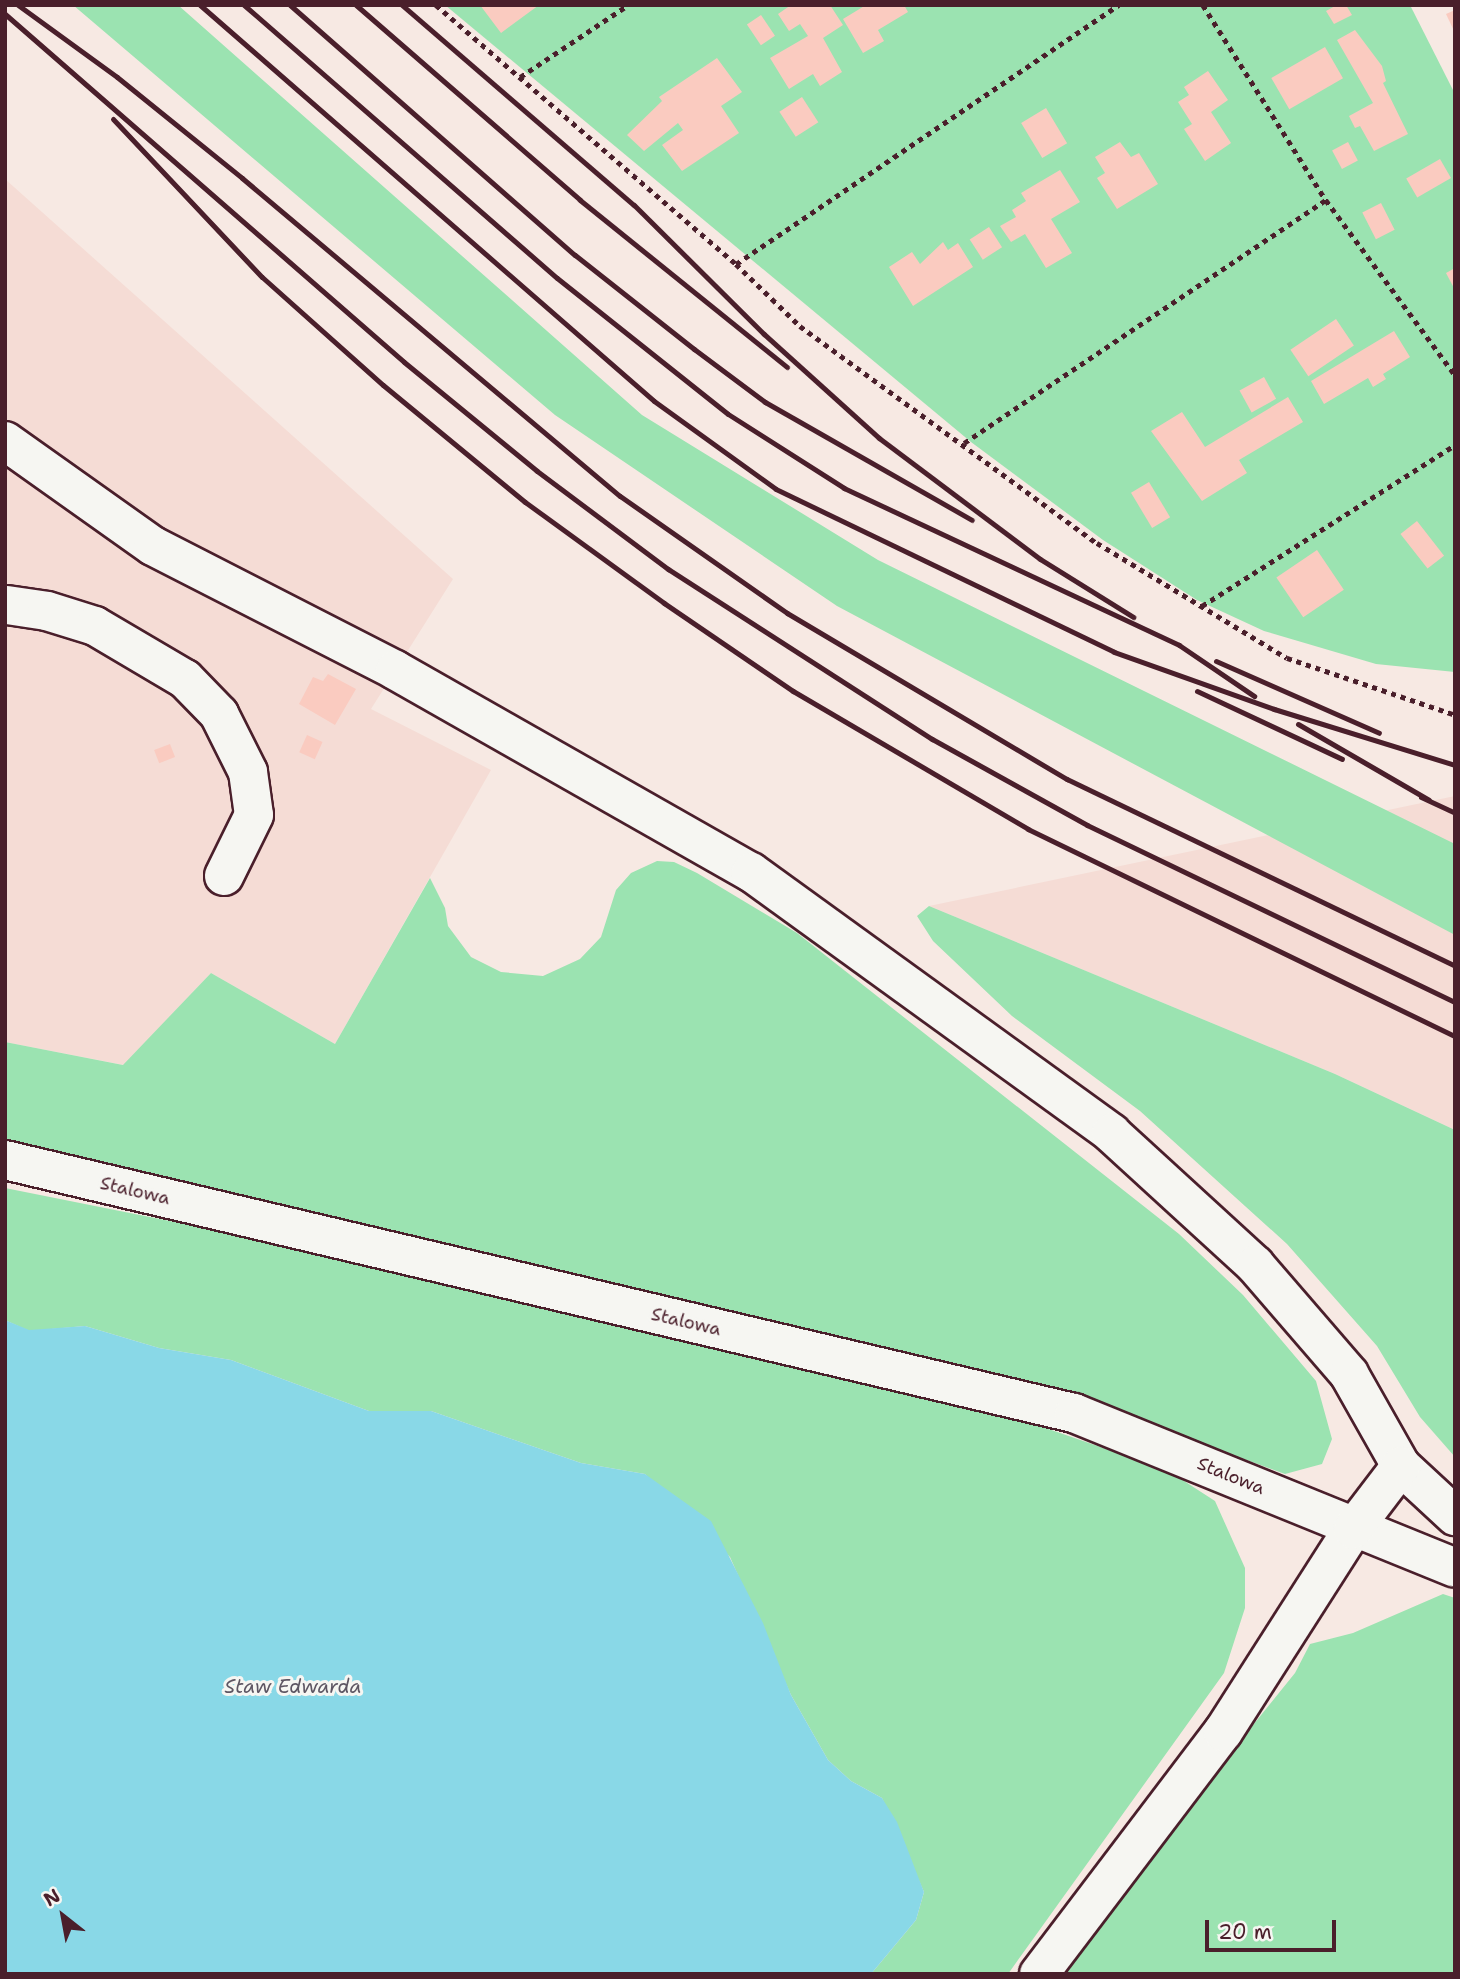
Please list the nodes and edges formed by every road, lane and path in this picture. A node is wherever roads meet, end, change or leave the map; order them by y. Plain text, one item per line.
1 (436, 5) edge
2 (628, 5) edge
3 (1119, 5) edge
4 (1203, 5) edge
5 (520, 77) junction
6 (1326, 200) junction
7 (736, 264) junction
8 (1455, 375) edge
9 (5, 441) edge
10 (964, 443) junction
11 (1455, 445) edge
12 (6, 603) edge
13 (1202, 607) junction
14 (1455, 715) edge
15 (224, 876) dead end
16 (5, 1160) edge
17 (1401, 1466) junction
18 (1455, 1516) edge
19 (1353, 1529) junction
20 (1455, 1568) edge
21 (1039, 1974) edge

1 - 5 path
2 - 5 path
3 - 7 path
4 - 6 path
5 - 7 path
6 - 8 path
6 - 10 path
7 - 10 path
9 - 17 street
10 - 13 path
11 - 13 path
12 - 15 street
13 - 14 path
16 - 19 street, Stalowa
17 - 18 street
17 - 19 street
19 - 20 street, Stalowa
19 - 21 street

